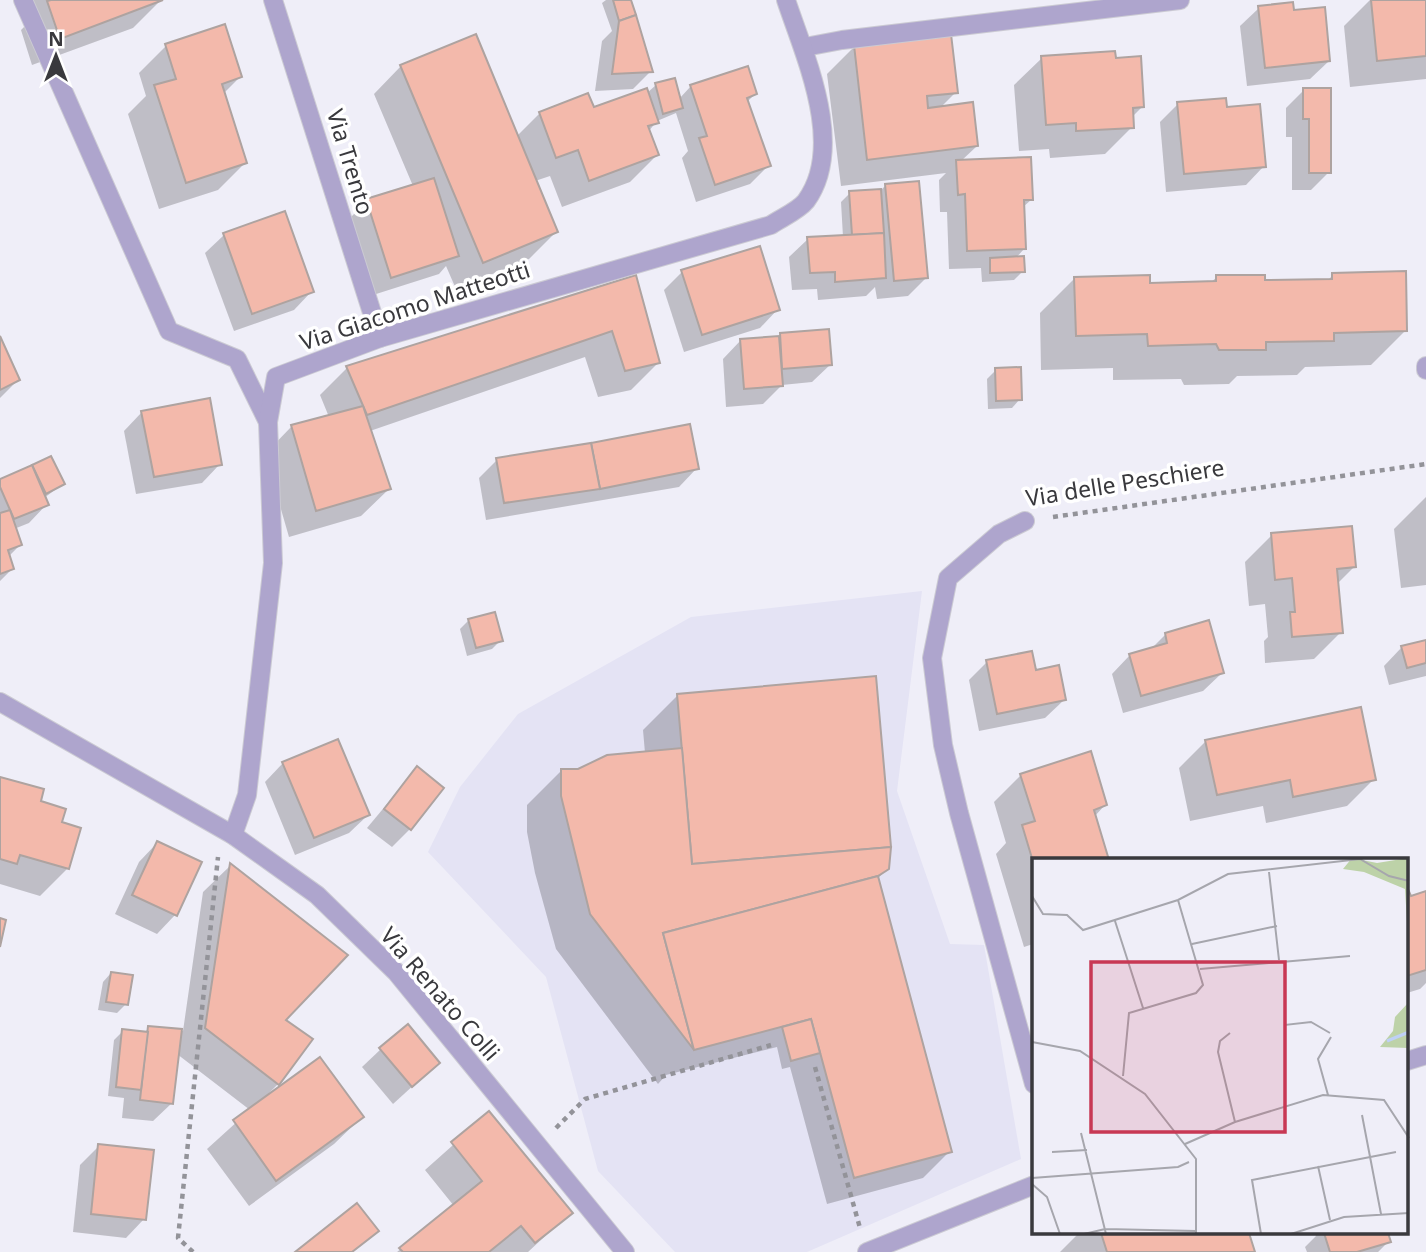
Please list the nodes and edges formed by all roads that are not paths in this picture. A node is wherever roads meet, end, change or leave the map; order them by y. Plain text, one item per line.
1 (23, 0) edge
2 (273, 0) edge
3 (786, 0) edge
4 (1180, 0) edge
5 (804, 47) junction
6 (380, 338) junction
7 (268, 422) junction
8 (1025, 521) road end
9 (0, 702) edge
10 (227, 832) junction
11 (1426, 1055) edge
12 (1408, 1061) edge
13 (1032, 1077) edge
14 (1032, 1186) edge
15 (625, 1252) edge
16 (866, 1252) edge

1 - 7 street
2 - 6 street, Via Trento
3 - 5 street, Via Giacomo Matteotti
4 - 5 street
5 - 6 street, Via Giacomo Matteotti
6 - 7 street, Via Giacomo Matteotti
7 - 10 street, Via Giacomo Matteotti
8 - 13 street, Via delle Peschiere
9 - 10 street, Via Renato Colli
10 - 15 street, Via Renato Colli
11 - 12 street
14 - 16 street

